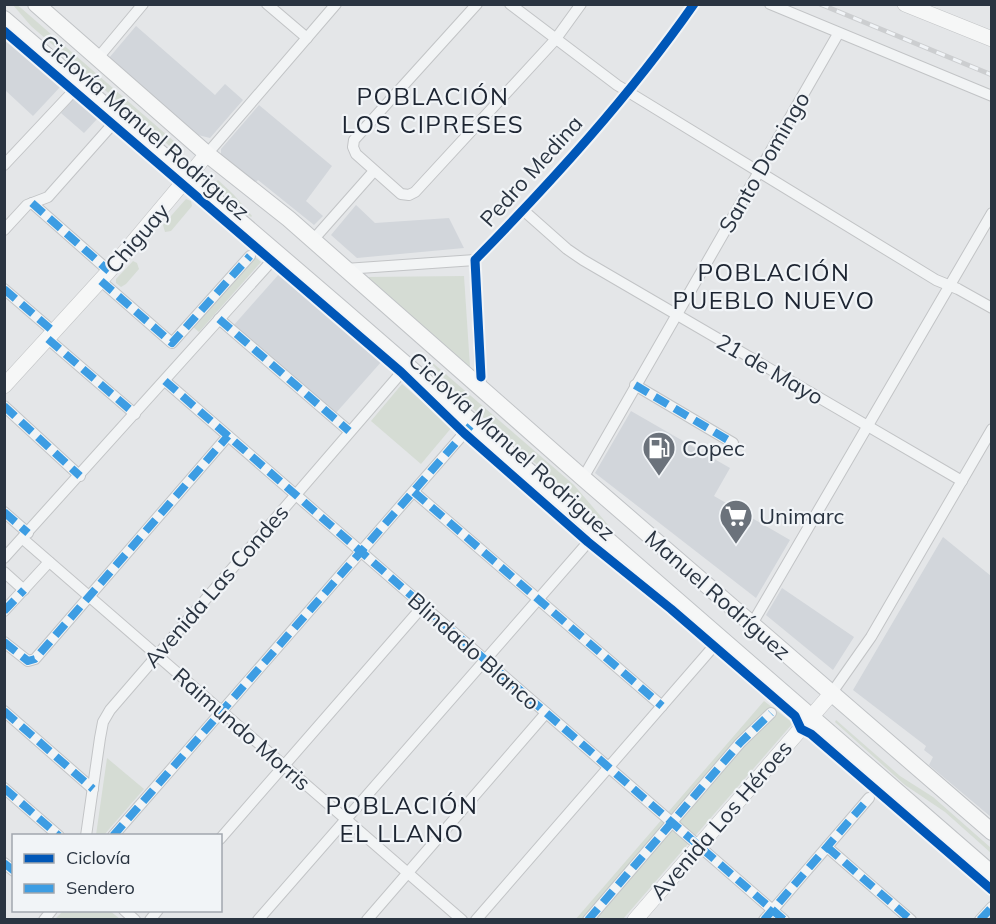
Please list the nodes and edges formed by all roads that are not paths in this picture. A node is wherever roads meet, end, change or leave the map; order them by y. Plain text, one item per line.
1 (36, 4) edge
2 (143, 4) edge
3 (267, 4) edge
4 (336, 4) edge
5 (477, 4) edge
6 (510, 4) edge
7 (581, 4) edge
8 (694, 4) edge
9 (770, 4) edge
10 (905, 4) edge
11 (4, 19) edge
12 (838, 34) junction
13 (307, 38) junction
14 (992, 39) edge
15 (555, 40) junction
16 (97, 59) junction
17 (80, 84) junction
18 (628, 92) junction
19 (992, 96) edge
20 (119, 117) junction
21 (207, 154) junction
22 (4, 165) edge
23 (374, 171) junction
24 (758, 172) junction
25 (188, 178) junction
26 (32, 203) junction
27 (524, 210) junction
28 (992, 213) edge
29 (4, 230) edge
30 (313, 240) junction
31 (278, 254) junction
32 (249, 256) dead end
33 (475, 260) junction
34 (345, 269) junction
35 (105, 276) junction
36 (949, 285) junction
37 (4, 289) edge
38 (992, 308) edge
39 (676, 315) junction
40 (219, 319) junction
41 (51, 335) junction
42 (407, 366) junction
43 (165, 381) junction
44 (635, 385) junction
45 (4, 386) edge
46 (481, 388) junction
47 (4, 406) edge
48 (135, 414) junction
49 (472, 423) junction
50 (868, 425) junction
51 (992, 429) edge
52 (349, 431) junction
53 (228, 436) junction
54 (733, 442) dead end
55 (80, 476) junction
56 (582, 477) junction
57 (962, 481) junction
58 (414, 492) junction
59 (295, 494) junction
60 (4, 512) edge
61 (597, 532) junction
62 (25, 536) junction
63 (361, 553) junction
64 (4, 558) edge
65 (49, 562) junction
66 (4, 572) edge
67 (24, 590) junction
68 (90, 596) junction
69 (538, 598) junction
70 (423, 606) junction
71 (4, 611) edge
72 (752, 624) junction
73 (720, 639) junction
74 (4, 642) edge
75 (157, 654) junction
76 (485, 660) junction
77 (831, 694) junction
78 (662, 706) junction
79 (4, 711) edge
80 (223, 711) junction
81 (546, 713) junction
82 (771, 713) dead end
83 (811, 717) junction
84 (284, 765) junction
85 (609, 767) junction
86 (4, 788) edge
87 (93, 789) junction
88 (869, 798) dead end
89 (346, 819) junction
90 (671, 822) junction
91 (992, 832) edge
92 (57, 834) edge
93 (86, 834) edge
94 (115, 834) edge
95 (222, 836) edge
96 (699, 846) junction
97 (827, 847) junction
98 (989, 871) edge
99 (408, 873) junction
100 (992, 907) edge
101 (773, 910) junction
102 (258, 920) edge
103 (368, 920) edge
104 (462, 920) edge
105 (476, 920) edge
106 (588, 920) edge
107 (635, 920) edge
108 (764, 920) edge
109 (784, 920) edge
110 (911, 920) edge
111 (980, 920) edge

1 - 16 main road, Manuel Rodríguez
2 - 16 street
3 - 13 street
4 - 13 street, Chiguay
5 - 23 street
6 - 15 street
7 - 15 street
8 - 18 street, Pedro Medina
9 - 12 street
10 - 14 street
11 - 17 main road, Manuel Rodríguez
12 - 19 street
12 - 24 street, Santo Domingo
13 - 21 street, Chiguay
15 - 18 street
15 - 23 street
16 - 21 main road, Manuel Rodríguez
17 - 20 main road, Manuel Rodríguez
17 - 22 street
18 - 24 street
18 - 27 street, Pedro Medina
20 - 25 main road, Manuel Rodríguez
20 - 26 street
21 - 25 street, Chiguay
21 - 30 main road, Manuel Rodríguez
23 - 30 street
24 - 36 street
24 - 39 street, Santo Domingo
25 - 31 main road, Manuel Rodríguez
25 - 35 street, Chiguay
26 - 29 street
26 - 35 street
27 - 33 street, Pedro Medina
27 - 39 street, 21 de Mayo
28 - 36 street
30 - 34 main road, Manuel Rodríguez
31 - 40 street
31 - 42 main road, Manuel Rodríguez
32 - 35 street
33 - 34 street
33 - 46 street
34 - 46 main road, Manuel Rodríguez
35 - 41 street, Chiguay
36 - 38 street
36 - 50 street
37 - 41 street
39 - 44 street, Santo Domingo
39 - 50 street, 21 de Mayo
40 - 43 street
40 - 52 street
41 - 45 street, Chiguay
41 - 48 street
42 - 49 main road, Manuel Rodríguez
42 - 52 street, Avenida Las Condes
43 - 48 street
43 - 53 street, Blindado Blanco
44 - 54 street
44 - 56 street, Santo Domingo
46 - 56 main road, Manuel Rodríguez
47 - 55 street
48 - 55 street
49 - 58 street
49 - 61 main road, Manuel Rodríguez
50 - 57 street, 21 de Mayo
50 - 72 street
51 - 57 street
52 - 59 street, Avenida Las Condes
53 - 59 street, Blindado Blanco
53 - 68 street
55 - 62 street
56 - 72 main road, Manuel Rodríguez
57 - 77 street
58 - 63 street
58 - 69 street
59 - 63 street, Blindado Blanco
59 - 75 street, Avenida Las Condes
60 - 62 street, Raimundo Morris
61 - 69 street
61 - 73 main road, Manuel Rodríguez
62 - 64 street
62 - 65 street, Raimundo Morris
63 - 70 street, Blindado Blanco
63 - 80 street
65 - 67 street
65 - 68 street, Raimundo Morris
66 - 67 street
67 - 71 street
68 - 74 street
68 - 75 street, Raimundo Morris
69 - 76 street
69 - 78 street
70 - 76 street, Blindado Blanco
70 - 84 street
72 - 77 main road, Manuel Rodríguez
73 - 78 street
73 - 83 main road, Manuel Rodríguez
75 - 80 street, Raimundo Morris
75 - 87 street, Avenida Las Condes
76 - 81 street, Blindado Blanco
76 - 89 street
77 - 83 street, Avenida Los Héroes
77 - 91 main road, Manuel Rodríguez
78 - 85 street
79 - 87 street
80 - 84 street, Raimundo Morris
80 - 94 street
81 - 85 street, Blindado Blanco
81 - 99 street
82 - 90 street, Avenida Los Héroes
83 - 96 street, Avenida Los Héroes
83 - 98 main road, Manuel Rodríguez
84 - 89 street, Raimundo Morris
84 - 95 street
85 - 90 street, Blindado Blanco
85 - 105 street
86 - 92 street
87 - 93 street, Avenida Las Condes
88 - 97 street
89 - 99 street, Raimundo Morris
89 - 102 street
90 - 96 street, Blindado Blanco
90 - 106 street, Avenida Los Héroes
96 - 101 street, Blindado Blanco
96 - 107 street, Avenida Los Héroes
97 - 101 street
97 - 110 street
99 - 103 street
99 - 104 street, Raimundo Morris
100 - 111 street
101 - 108 street
101 - 109 street, Blindado Blanco

